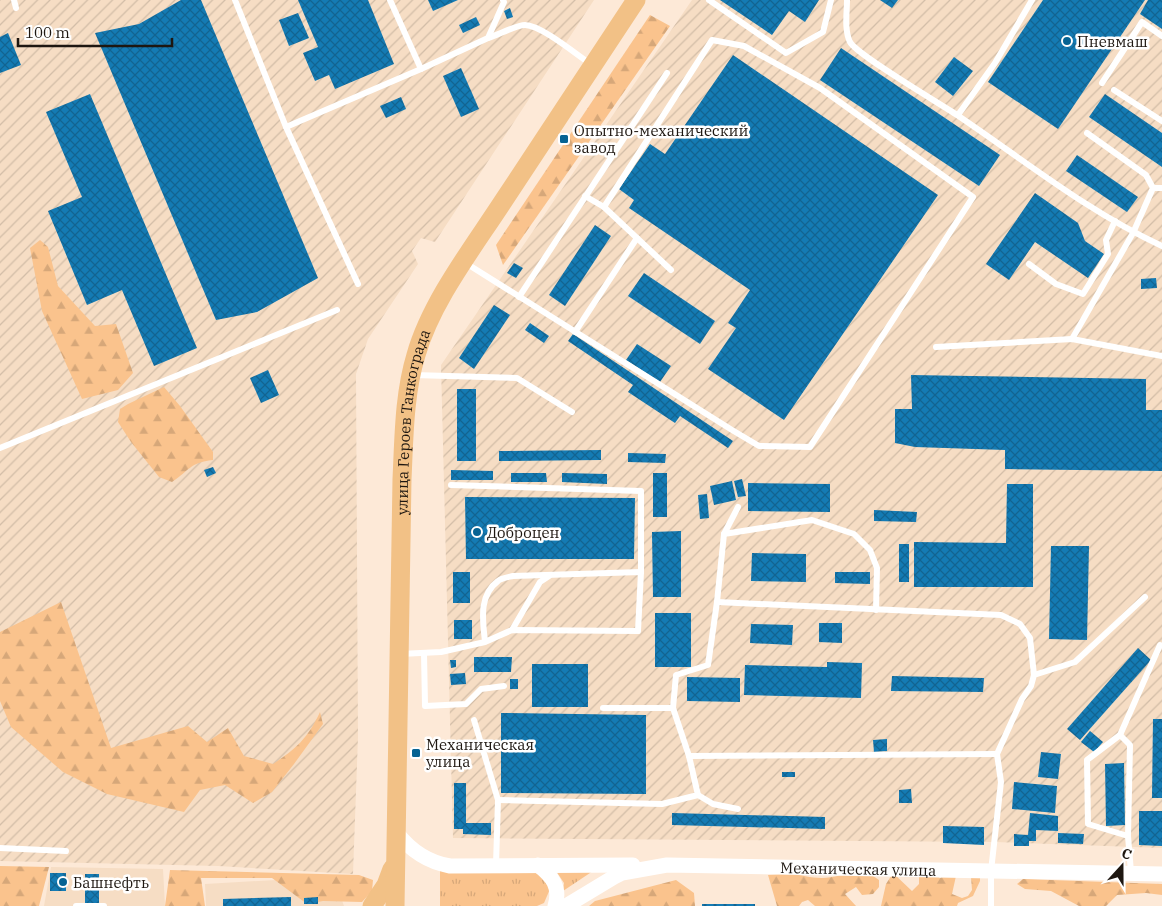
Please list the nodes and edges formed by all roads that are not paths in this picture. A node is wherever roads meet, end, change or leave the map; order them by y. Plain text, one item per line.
1 (14, 0) edge
2 (235, 0) edge
3 (390, 0) edge
4 (503, 0) edge
5 (636, 0) edge
6 (709, 0) edge
7 (831, 0) edge
8 (847, 0) edge
9 (1032, 0) edge
10 (16, 8) dead end
11 (1162, 36) edge
12 (488, 38) junction
13 (593, 65) junction
14 (421, 70) junction
15 (667, 74) dead end
16 (1102, 83) dead end
17 (1114, 90) dead end
18 (958, 115) junction
19 (1162, 121) edge
20 (286, 127) junction
21 (1087, 133) dead end
22 (1153, 188) junction
23 (1162, 188) edge
24 (584, 196) junction
25 (604, 207) junction
26 (1115, 221) junction
27 (1133, 233) junction
28 (637, 238) junction
29 (1162, 246) edge
30 (463, 262) junction
31 (1029, 264) dead end
32 (671, 270) dead end
33 (358, 284) dead end
34 (519, 297) junction
35 (337, 310) dead end
36 (574, 332) junction
37 (1072, 339) junction
38 (936, 347) dead end
39 (1162, 356) edge
40 (411, 375) junction
41 (572, 412) dead end
42 (0, 448) edge
43 (451, 485) dead end
44 (738, 506) dead end
45 (724, 534) junction
46 (641, 572) junction
47 (549, 576) junction
48 (1146, 597) dead end
49 (718, 602) junction
50 (876, 610) junction
51 (512, 630) junction
52 (485, 642) junction
53 (1160, 645) dead end
54 (424, 653) junction
55 (400, 654) junction
56 (1034, 675) junction
57 (504, 686) dead end
58 (603, 708) dead end
59 (673, 708) junction
60 (474, 720) dead end
61 (1120, 735) junction
62 (997, 754) junction
63 (689, 756) junction
64 (698, 795) junction
65 (498, 800) junction
66 (738, 809) dead end
67 (397, 833) junction
68 (1128, 836) junction
69 (0, 848) edge
70 (66, 851) dead end
71 (396, 858) junction
72 (538, 865) junction
73 (667, 865) junction
74 (496, 866) junction
75 (991, 871) junction
76 (1131, 874) junction
77 (1162, 874) edge
78 (76, 906) edge
79 (104, 906) edge
80 (372, 906) edge
81 (395, 906) edge
82 (555, 906) edge
83 (566, 906) edge
84 (991, 906) edge

1 - 10 lane
2 - 20 lane
3 - 14 lane
4 - 12 lane
5 - 13 main road, улица Героев Танкограда
6 - 7 lane
8 - 18 lane
9 - 18 lane
11 - 16 lane
12 - 13 lane
12 - 14 lane
13 - 30 main road, улица Героев Танкограда
14 - 20 lane
15 - 24 lane
17 - 19 lane
18 - 26 lane
20 - 33 lane
21 - 22 lane
22 - 23 lane
22 - 27 lane
24 - 25 lane
24 - 34 lane
25 - 28 lane
25 - 36 lane
26 - 27 lane
26 - 31 lane
27 - 29 lane
27 - 37 lane
28 - 32 lane
28 - 36 lane
30 - 34 lane
30 - 40 main road, улица Героев Танкограда
34 - 36 lane
35 - 42 lane
37 - 38 lane
37 - 39 lane
40 - 41 lane
40 - 55 main road, улица Героев Танкограда
43 - 46 lane
44 - 45 lane
45 - 49 lane
45 - 50 lane
46 - 47 lane
46 - 51 lane
47 - 51 lane
47 - 52 lane
48 - 56 lane
49 - 50 lane
49 - 59 lane
50 - 56 lane
51 - 52 lane
52 - 54 lane
53 - 61 lane
54 - 55 lane
54 - 57 lane
55 - 67 main road, улица Героев Танкограда
56 - 62 lane
58 - 59 lane
59 - 63 lane
60 - 65 lane
61 - 68 lane
61 - 68 lane
62 - 63 lane
62 - 75 lane
63 - 64 lane
64 - 65 lane
64 - 66 lane
65 - 74 lane
67 - 71 main road, улица Героев Танкограда
67 - 74 street
68 - 76 lane
69 - 70 lane
71 - 80 main road
71 - 81 main road, улица Героев Танкограда
72 - 73 street
72 - 74 street
72 - 82 street
73 - 75 street, Механическая улица
73 - 83 street, Механическая улица
75 - 76 street, Механическая улица
75 - 84 lane
76 - 77 street, Механическая улица
78 - 79 lane

